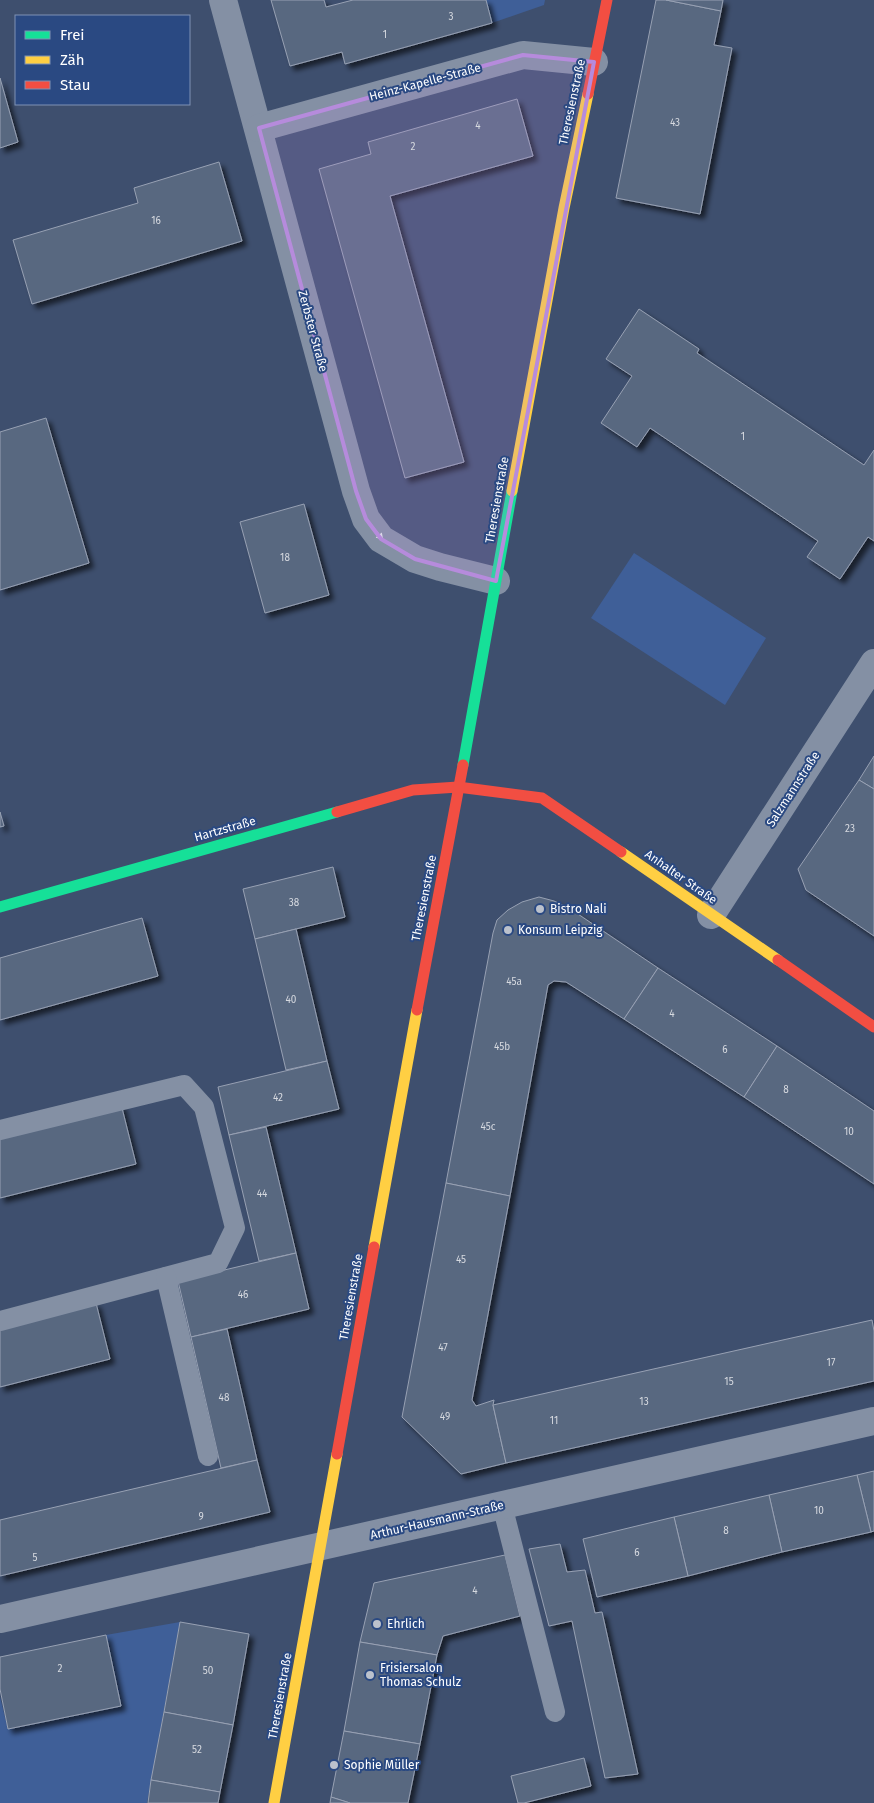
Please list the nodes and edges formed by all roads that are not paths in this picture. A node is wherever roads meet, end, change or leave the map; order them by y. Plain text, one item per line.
1 (223, 0) edge
2 (607, 0) edge
3 (594, 62) junction
4 (259, 128) junction
5 (496, 581) junction
6 (874, 663) edge
7 (458, 786) junction
8 (0, 907) edge
9 (711, 915) junction
10 (874, 1027) edge
11 (0, 1130) edge
12 (166, 1277) junction
13 (0, 1321) edge
14 (874, 1421) edge
15 (208, 1456) dead end
16 (502, 1505) junction
17 (321, 1546) junction
18 (0, 1619) edge
19 (555, 1712) dead end
20 (274, 1803) edge

1 - 4 street, Zerbster Straße
2 - 3 main road, Theresienstraße
3 - 4 street, Heinz-Kapelle-Straße
3 - 5 main road, Theresienstraße
4 -> 5 street, Zerbster Straße
5 - 7 main road, Theresienstraße
6 - 9 street, Salzmannstraße
7 - 8 main road, Hartzstraße
7 - 9 main road, Anhalter Straße
7 - 17 main road, Theresienstraße
9 - 10 main road, Anhalter Straße
11 - 12 lane
12 - 13 lane
12 - 15 lane
14 - 16 street, Arthur-Hausmann-Straße
16 - 17 street, Arthur-Hausmann-Straße
16 - 19 lane
17 - 18 street, Arthur-Hausmann-Straße
17 - 20 main road, Theresienstraße

